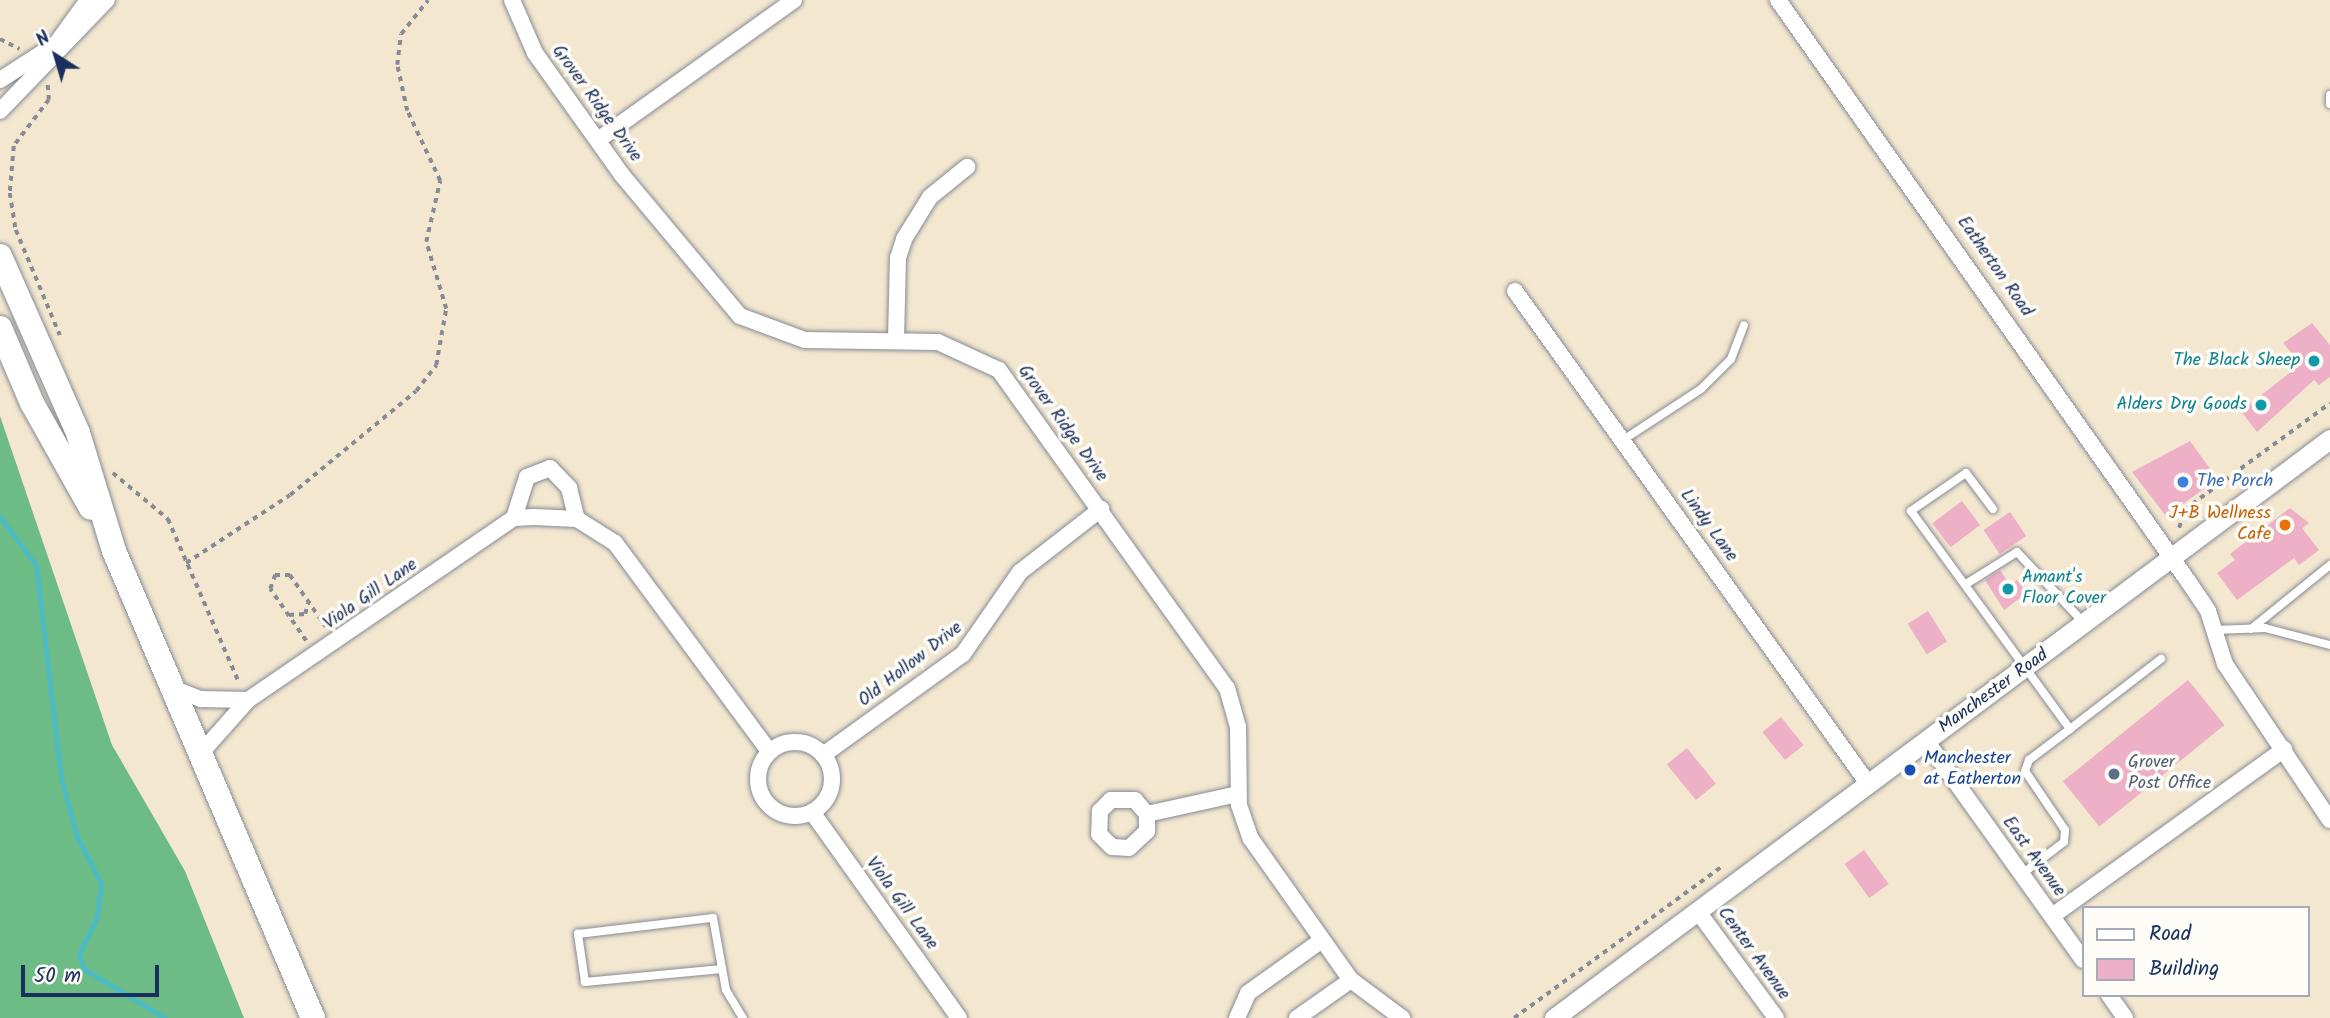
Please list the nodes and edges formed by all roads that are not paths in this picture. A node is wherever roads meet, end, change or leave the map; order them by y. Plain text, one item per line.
1 (88, 0) edge
2 (107, 0) edge
3 (512, 0) edge
4 (794, 0) edge
5 (1778, 0) edge
6 (0, 80) edge
7 (2330, 95) edge
8 (2330, 104) edge
9 (0, 111) edge
10 (598, 140) junction
11 (967, 167) dead end
12 (0, 256) edge
13 (1515, 291) dead end
14 (1744, 325) dead end
15 (0, 328) edge
16 (896, 339) junction
17 (2330, 439) edge
18 (1622, 440) junction
19 (1101, 509) junction
20 (1993, 509) dead end
21 (514, 518) junction
22 (577, 519) junction
23 (114, 551) junction
24 (2173, 559) junction
25 (2330, 565) edge
26 (1966, 584) junction
27 (2085, 625) junction
28 (2251, 629) junction
29 (2215, 630) junction
30 (2330, 645) edge
31 (2161, 659) dead end
32 (2025, 669) junction
33 (172, 688) junction
34 (248, 700) junction
35 (2070, 729) junction
36 (1927, 741) junction
37 (2284, 749) junction
38 (769, 751) junction
39 (200, 754) junction
40 (824, 755) junction
41 (1870, 785) junction
42 (1238, 794) junction
43 (812, 812) junction
44 (1147, 814) dead end
45 (2330, 820) edge
46 (2022, 874) junction
47 (1699, 913) junction
48 (2052, 916) junction
49 (1322, 940) junction
50 (2082, 959) edge
51 (722, 969) junction
52 (1351, 980) junction
53 (2110, 997) edge
54 (313, 1018) edge
55 (743, 1018) edge
56 (959, 1018) edge
57 (1237, 1018) edge
58 (1297, 1018) edge
59 (1402, 1018) edge
60 (1554, 1018) edge
61 (1776, 1018) edge
62 (2125, 1018) edge

1 - 6 street
2 - 9 street
3 - 10 street, Grover Ridge Drive
4 - 10 street
5 - 24 street, Eatherton Road
7 - 8 lane
10 - 16 street, Grover Ridge Drive
11 - 16 street
12 - 23 main road
13 - 18 street, Lindy Lane
14 - 18 lane
15 - 23 main road
16 - 19 street, Grover Ridge Drive
17 - 24 street, Manchester Road
18 - 41 street, Lindy Lane
19 - 40 street, Old Hollow Drive
19 - 42 street, Grover Ridge Drive
20 - 26 lane
21 - 22 street
21 - 22 street
21 - 34 street, Viola Gill Lane
22 - 38 street
23 - 33 main road
24 - 27 street, Manchester Road
24 - 29 street, Eatherton Road
25 - 28 lane
26 - 27 lane
26 - 32 lane
27 - 32 street, Manchester Road
28 - 29 lane
28 - 30 lane
29 - 37 street, Eatherton Road
31 - 35 lane
32 - 35 lane
32 - 36 street, Manchester Road
33 - 34 street
33 - 39 main road
34 - 39 street, Viola Gill Lane
35 - 46 lane
36 - 41 street, Manchester Road
36 - 46 street, East Avenue
37 - 45 street, Eatherton Road
37 - 48 street
38 - 40 street
38 - 43 street
39 - 54 main road
40 - 43 street
41 - 47 street, Manchester Road
42 - 44 street
42 - 49 street, Grover Ridge Drive
43 - 56 street, Viola Gill Lane
46 - 48 street, East Avenue
47 - 60 street, Manchester Road
47 - 61 street, Center Avenue
48 - 50 street, East Avenue
49 - 52 street, Grover Ridge Drive
49 - 57 street
51 - 51 lane
51 - 55 lane
52 - 58 street
52 - 59 street, Grover Ridge Drive
53 - 62 street

